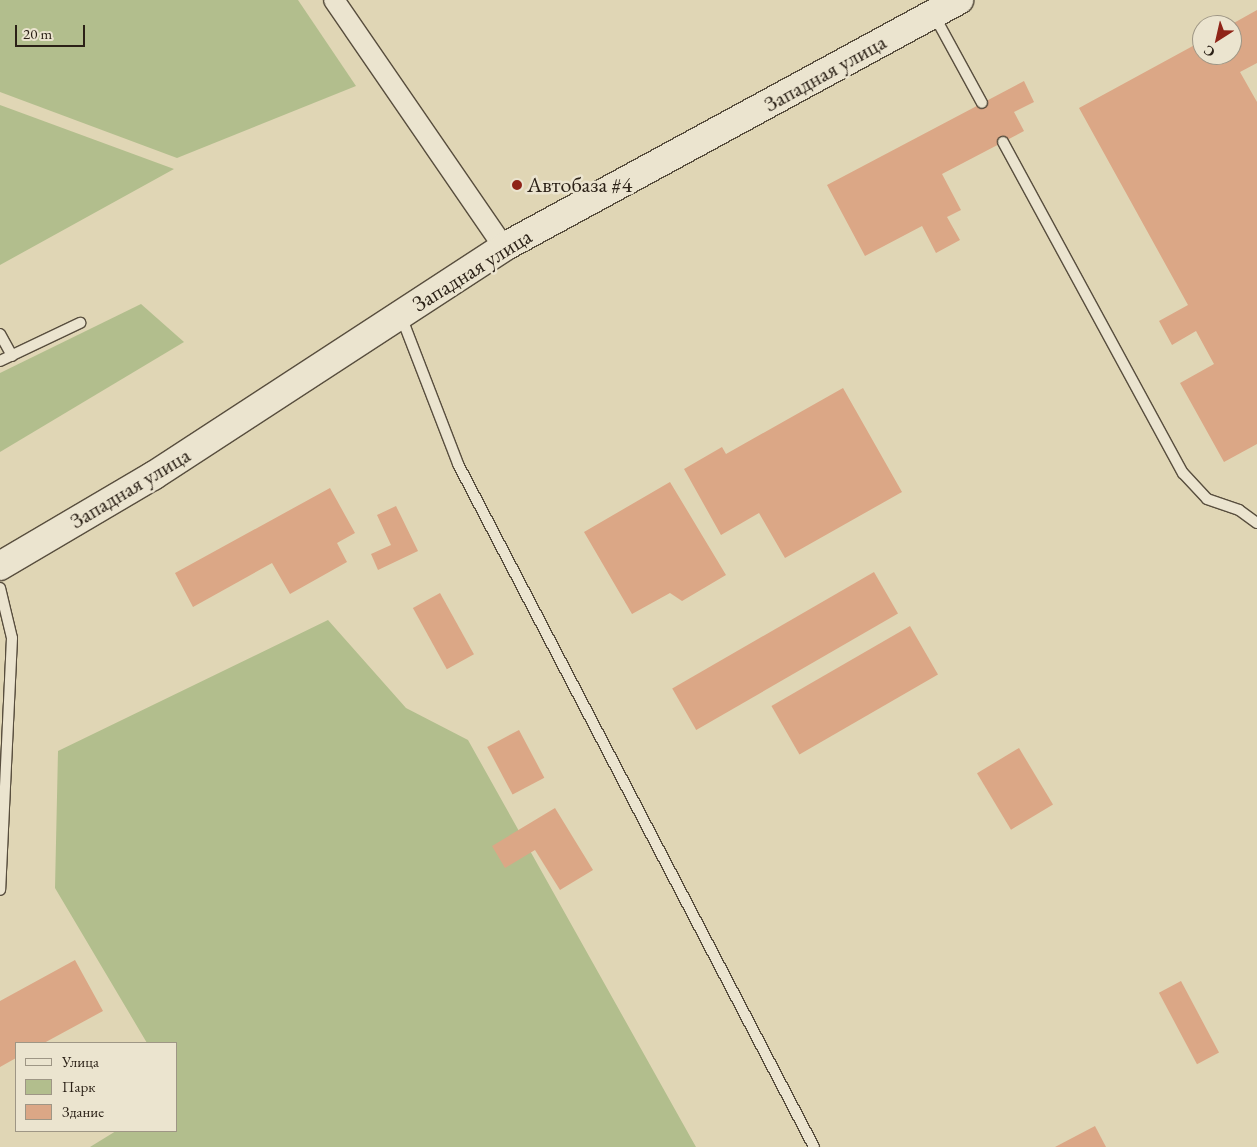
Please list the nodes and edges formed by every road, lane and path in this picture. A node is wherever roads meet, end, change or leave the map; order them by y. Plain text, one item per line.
1 (334, 0) edge
2 (959, 0) edge
3 (933, 14) junction
4 (982, 103) dead end
5 (1003, 142) dead end
6 (504, 247) junction
7 (400, 315) junction
8 (80, 323) dead end
9 (0, 334) edge
10 (12, 356) junction
11 (0, 361) edge
12 (1257, 524) edge
13 (0, 566) edge
14 (0, 588) edge
15 (0, 890) edge
16 (814, 1147) edge

1 - 6 street
2 - 3 main road, Западная улица
3 - 4 lane
3 - 6 main road, Западная улица
5 - 12 lane
6 - 7 main road, Западная улица
7 - 13 main road, Западная улица
7 - 16 lane
8 - 10 lane
9 - 10 lane
10 - 11 lane
14 - 15 lane

